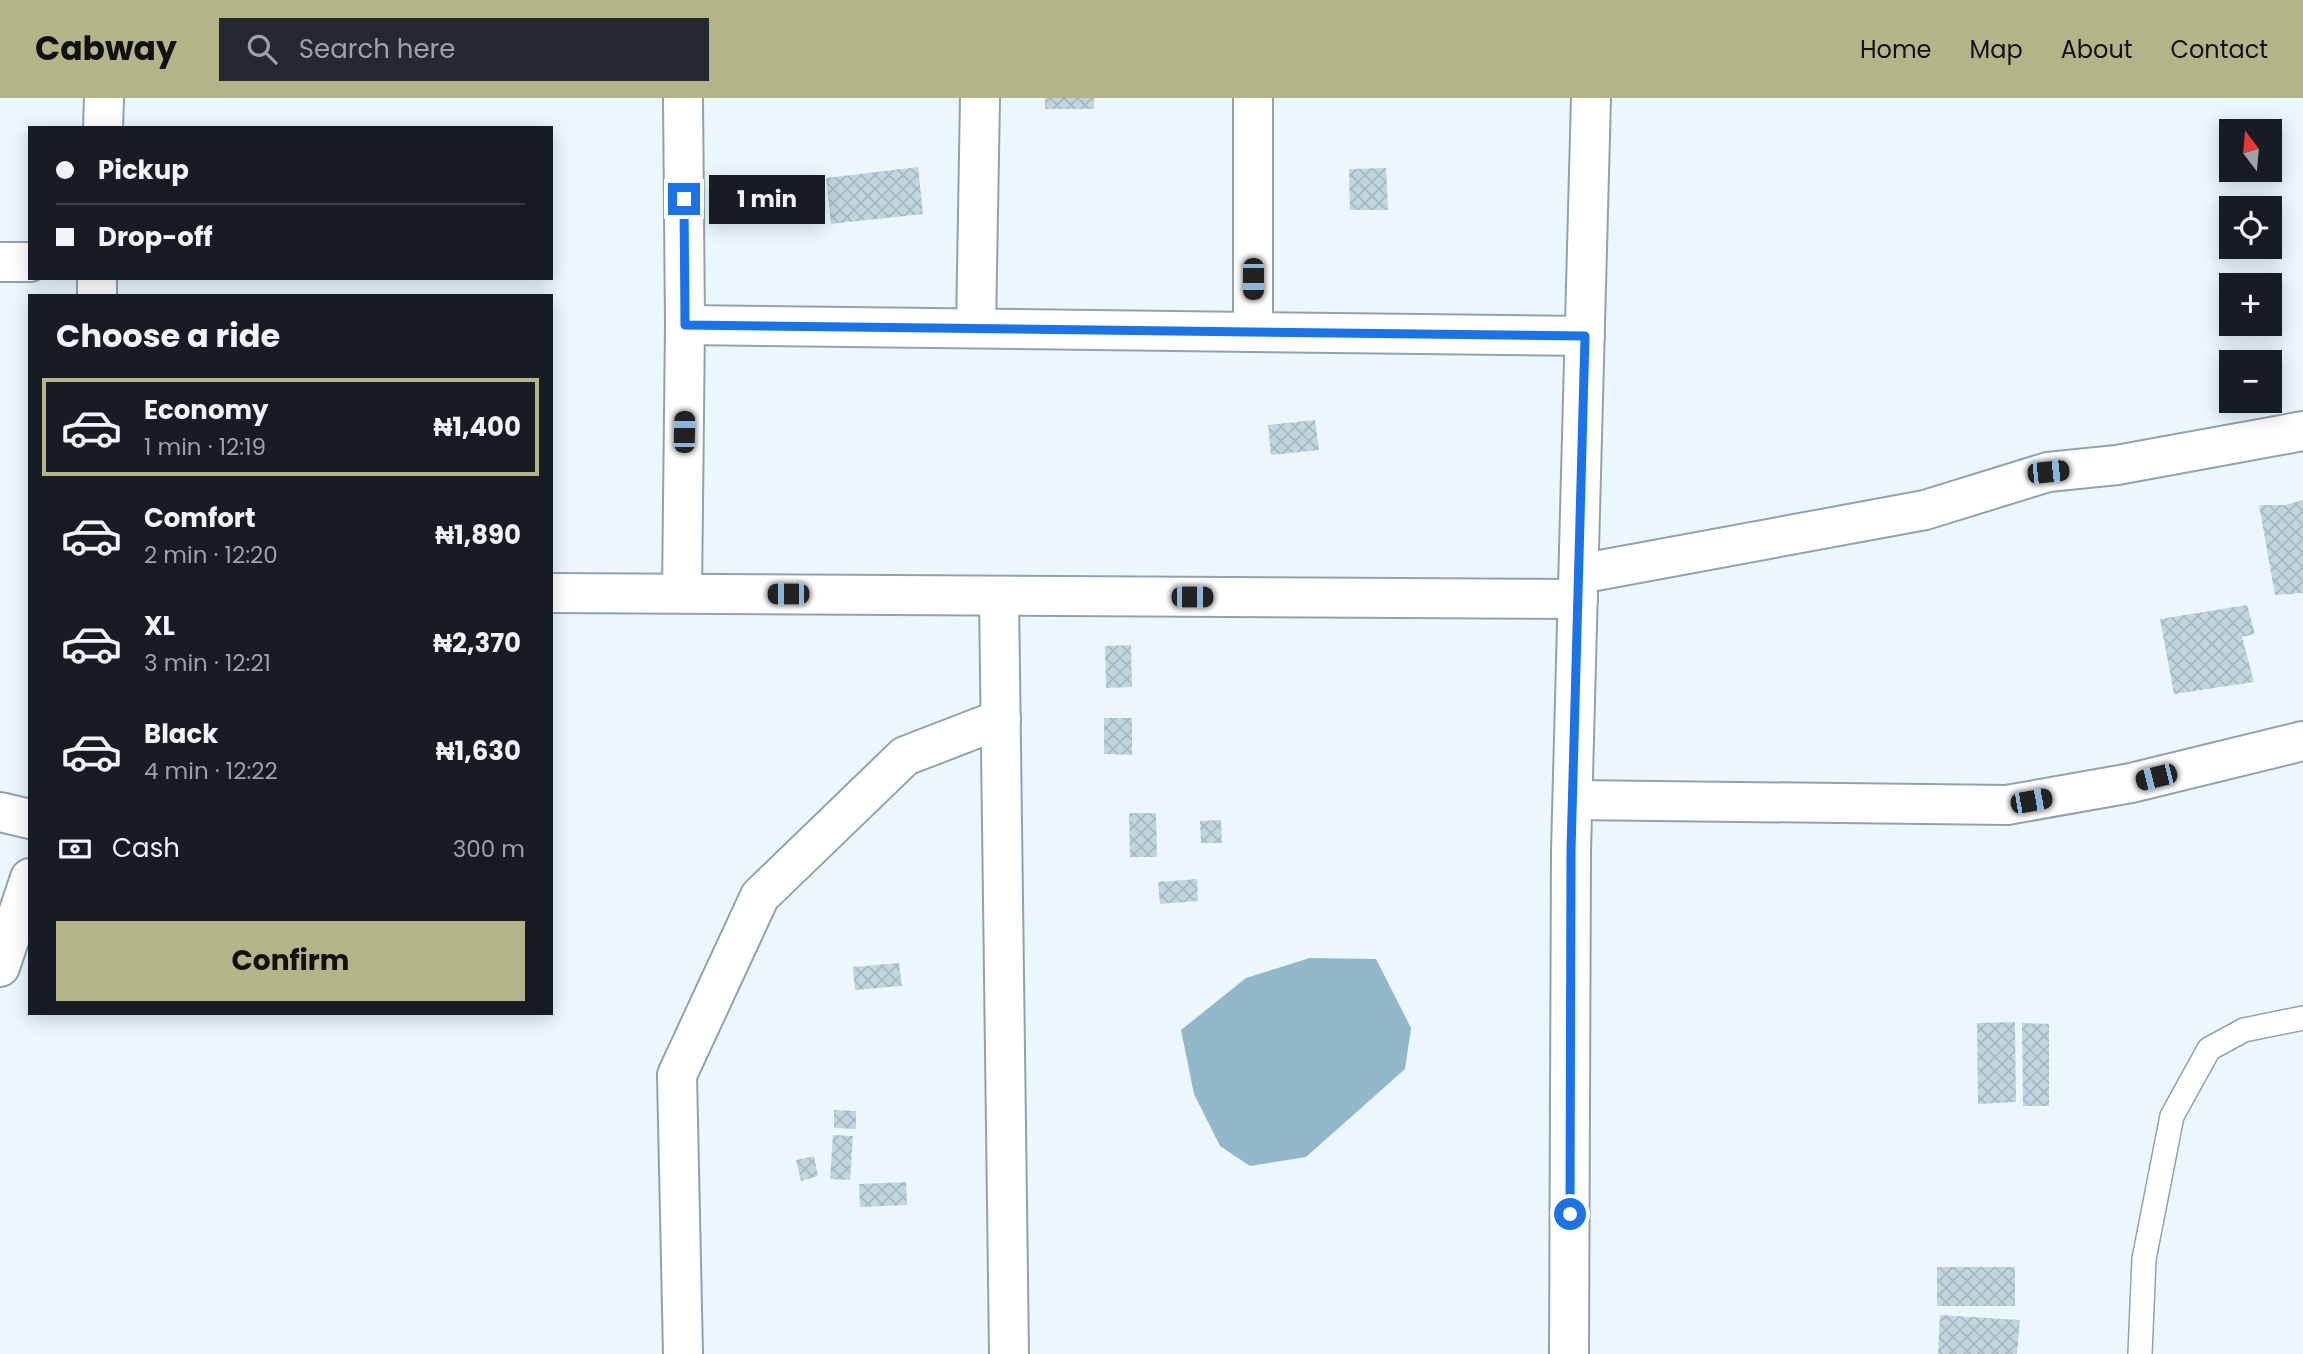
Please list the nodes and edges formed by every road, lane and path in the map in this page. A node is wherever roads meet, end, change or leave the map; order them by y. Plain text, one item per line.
1 (104, 98) edge
2 (683, 98) edge
3 (980, 98) edge
4 (1253, 98) edge
5 (1591, 98) edge
6 (103, 126) edge
7 (28, 261) edge
8 (0, 262) edge
9 (685, 325) junction
10 (976, 328) junction
11 (1253, 331) junction
12 (1585, 336) junction
13 (2303, 431) edge
14 (1578, 587) junction
15 (553, 593) edge
16 (682, 593) junction
17 (999, 596) junction
18 (1001, 719) junction
19 (2303, 741) edge
20 (1573, 800) junction
21 (0, 812) edge
22 (28, 819) edge
23 (28, 884) edge
24 (0, 967) edge
25 (2303, 1018) edge
26 (682, 1354) edge
27 (1009, 1354) edge
28 (1569, 1354) edge
29 (2140, 1354) edge

1 - 6 street
2 - 9 street
3 - 10 street
4 - 11 street
5 - 12 street
7 - 8 street
9 - 10 street
9 - 16 street
10 - 11 street
11 - 12 street
12 - 14 street
13 - 14 street
14 - 17 street
14 - 20 street
15 - 16 street
16 - 17 street
17 - 18 street
18 - 26 street
18 - 27 street
19 - 20 street
20 - 28 street
21 - 22 street
23 - 24 street
25 - 29 lane

